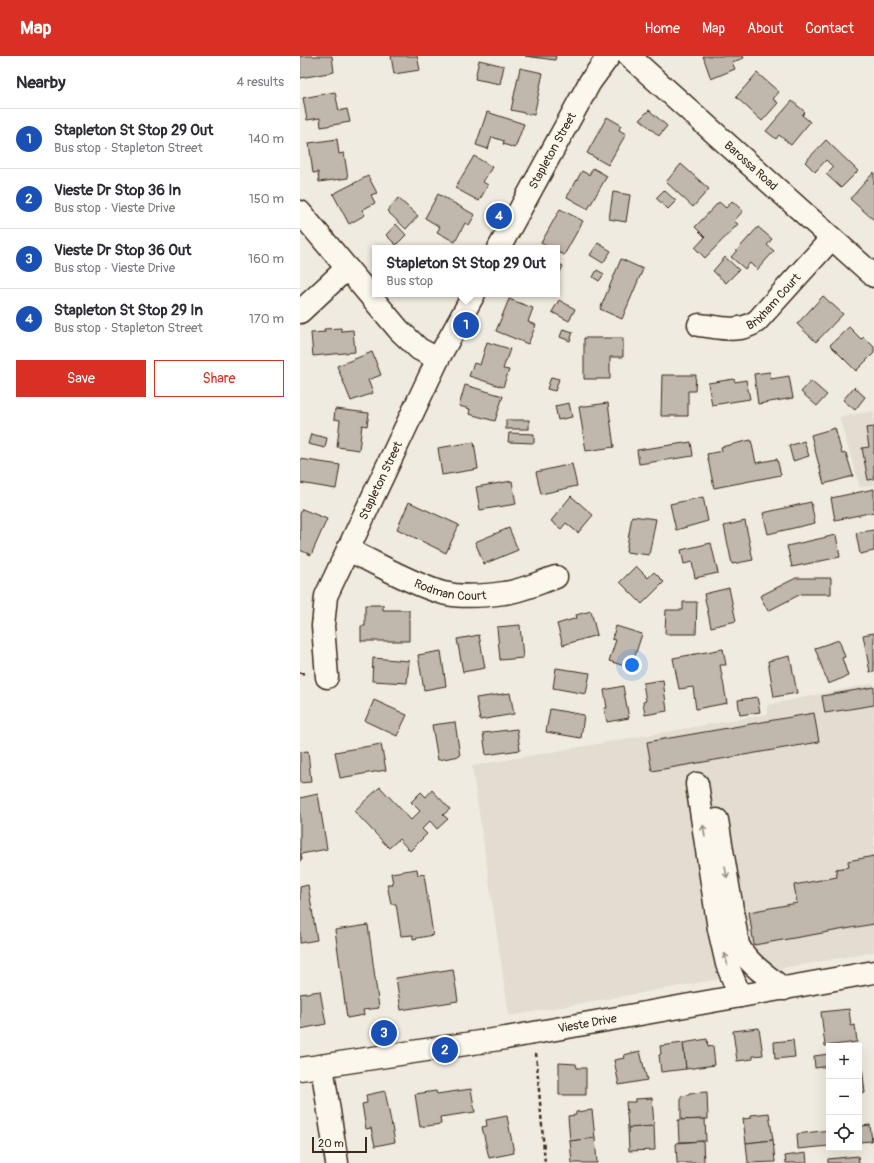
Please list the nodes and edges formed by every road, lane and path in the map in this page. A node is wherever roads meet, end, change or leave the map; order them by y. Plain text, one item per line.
1 (609, 56) edge
2 (629, 56) edge
3 (300, 212) edge
4 (831, 238) junction
5 (501, 245) edge
6 (347, 268) junction
7 (874, 276) edge
8 (472, 297) edge
9 (300, 312) edge
10 (699, 325) dead end
11 (438, 359) junction
12 (348, 550) junction
13 (556, 577) dead end
14 (327, 677) dead end
15 (697, 784) dead end
16 (717, 820) dead end
17 (874, 972) edge
18 (784, 989) junction
19 (740, 996) junction
20 (534, 1033) junction
21 (322, 1066) junction
22 (300, 1069) edge
23 (338, 1163) edge
24 (545, 1163) edge

1 - 5 street, Stapleton Street
2 - 4 street, Barossa Road
3 - 6 street
4 - 7 street, Barossa Road
4 - 10 street, Brixham Court
6 - 9 street
6 - 11 street
8 - 11 street, Stapleton Street
11 - 12 street, Stapleton Street
12 - 13 street, Rodman Court
12 - 14 street, Stapleton Street
19 -> 15 street
16 -> 18 street
17 - 18 street, Vieste Drive
18 - 19 street, Vieste Drive
19 - 20 street, Vieste Drive
20 - 21 street, Vieste Drive
20 - 24 path
21 - 22 street, Vieste Drive
21 - 23 street

